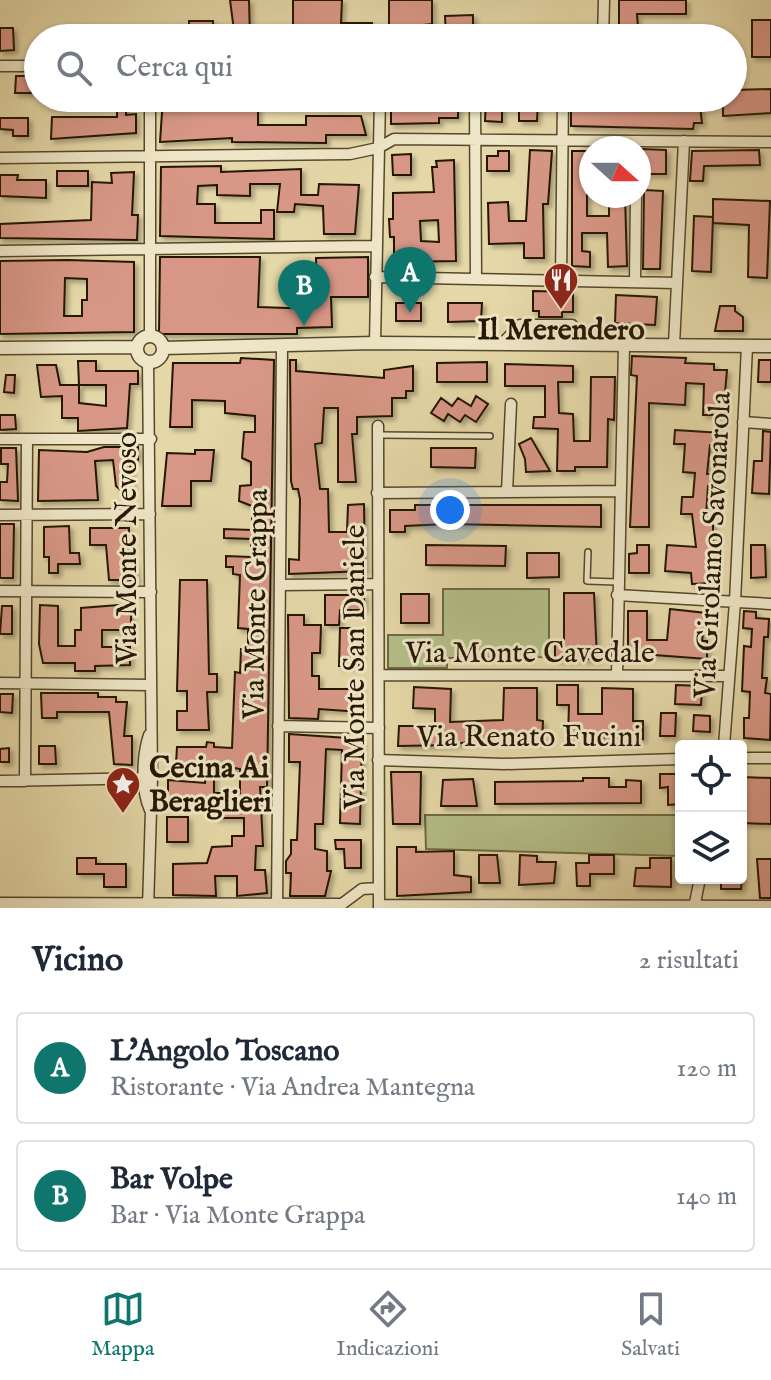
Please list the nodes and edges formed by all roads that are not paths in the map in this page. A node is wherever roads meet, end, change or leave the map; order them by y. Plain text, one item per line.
1 (604, 0) edge
2 (603, 24) edge
3 (0, 66) edge
4 (24, 66) edge
5 (150, 112) edge
6 (379, 112) edge
7 (475, 112) edge
8 (563, 112) edge
9 (476, 138) junction
10 (564, 140) junction
11 (579, 141) edge
12 (684, 141) junction
13 (771, 142) edge
14 (651, 143) edge
15 (378, 148) junction
16 (150, 156) junction
17 (0, 158) edge
18 (636, 208) edge
19 (374, 246) junction
20 (152, 248) junction
21 (0, 251) edge
22 (375, 277) junction
23 (476, 279) junction
24 (561, 281) junction
25 (635, 282) junction
26 (677, 283) junction
27 (150, 335) junction
28 (375, 343) junction
29 (502, 344) junction
30 (583, 345) junction
31 (624, 345) junction
32 (674, 345) junction
33 (747, 346) junction
34 (771, 346) edge
35 (137, 347) junction
36 (0, 348) edge
37 (163, 348) junction
38 (282, 348) junction
39 (148, 362) junction
40 (511, 404) dead end
41 (743, 422) junction
42 (771, 424) edge
43 (378, 430) joint
44 (490, 436) dead end
45 (0, 439) edge
46 (27, 439) junction
47 (151, 439) junction
48 (619, 491) junction
49 (507, 492) junction
50 (377, 493) junction
51 (27, 514) junction
52 (150, 514) junction
53 (0, 515) edge
54 (588, 552) dead end
55 (617, 582) junction
56 (378, 584) junction
57 (280, 585) junction
58 (0, 591) edge
59 (27, 591) junction
60 (151, 592) junction
61 (617, 595) junction
62 (735, 602) junction
63 (771, 604) edge
64 (380, 675) junction
65 (617, 675) junction
66 (729, 676) junction
67 (0, 683) edge
68 (26, 683) junction
69 (149, 685) junction
70 (278, 726) junction
71 (379, 728) junction
72 (724, 740) edge
73 (747, 758) edge
74 (771, 758) edge
75 (675, 759) edge
76 (378, 760) junction
77 (149, 778) junction
78 (0, 781) edge
79 (25, 781) junction
80 (699, 884) edge
81 (379, 888) junction
82 (0, 903) edge
83 (148, 906) edge
84 (379, 906) edge
85 (530, 906) edge
86 (771, 906) edge
87 (277, 907) edge
88 (694, 907) edge

1 - 2 street
3 - 4 street
5 - 16 street
6 - 15 street
7 - 9 street
8 - 10 street
9 - 10 street
9 - 15 street
9 - 23 street
10 - 11 street
10 - 24 street
12 - 13 street
12 - 14 street
12 - 26 street
15 - 16 street
15 - 19 street
16 - 17 street
16 - 20 street
18 - 25 street
19 - 20 street
19 - 22 street
20 - 21 street
20 - 27 street
22 - 23 street
22 - 28 street
23 - 24 street
24 - 25 street
25 - 26 street
26 - 32 street
27 - 35 street
27 - 37 street
28 - 29 street
28 - 38 street
29 - 30 street
29 - 30 street
30 - 31 street
31 - 32 street
31 - 48 street
32 - 33 street
33 - 34 street
33 - 41 street, Via Girolamo Savonarola
35 - 36 street
35 - 39 street
37 - 38 street
37 - 39 street
38 - 57 street, Via Monte Grappa
39 - 47 street, Via Monte Nevoso
40 - 49 street
41 - 42 street
41 - 62 street, Via Girolamo Savonarola
43 - 44 lane
43 - 50 street, Via Monte San Daniele
45 - 46 street
46 - 47 street
46 - 51 street
47 - 52 street, Via Monte Nevoso
48 - 49 street
48 - 55 street
49 - 50 street
50 - 56 street, Via Monte San Daniele
51 - 52 street
51 - 53 street
51 - 59 street
52 - 60 street, Via Monte Nevoso
54 - 55 lane
55 - 61 street
56 - 57 street
56 - 64 street, Via Monte San Daniele
57 - 70 street, Via Monte Grappa
58 - 59 street
59 - 60 street
59 - 68 street
60 - 69 street, Via Monte Nevoso
61 - 62 street
61 - 65 street
62 - 63 street
62 - 66 street, Via Girolamo Savonarola
64 - 65 street, Via Monte Cavedale
64 - 71 street, Via Monte San Daniele
65 - 66 street, Via Monte Cavedale
66 - 72 street, Via Girolamo Savonarola
67 - 68 street
68 - 69 street
68 - 79 street
69 - 77 street, Via Monte Nevoso
70 - 71 street
70 - 87 street, Via Monte Grappa
71 - 76 street, Via Monte San Daniele
73 - 74 street
75 - 76 street, Via Renato Fucini
76 - 81 street, Via Monte San Daniele
77 - 79 street
77 - 83 street, Via Monte Nevoso
78 - 79 street
80 - 88 street
81 - 84 street, Via Monte San Daniele
81 - 87 street
82 - 83 street
83 - 87 street
84 - 85 street
85 - 88 street
86 - 88 street

